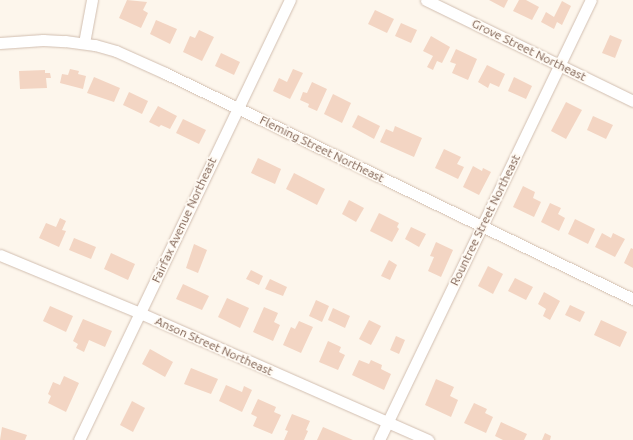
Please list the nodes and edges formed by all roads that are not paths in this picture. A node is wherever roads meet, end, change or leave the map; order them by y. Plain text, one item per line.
1 (92, 0) edge
2 (290, 0) edge
3 (426, 0) edge
4 (591, 0) edge
5 (0, 43) edge
6 (84, 43) junction
7 (560, 65) junction
8 (633, 101) edge
9 (238, 108) junction
10 (482, 226) junction
11 (0, 255) edge
12 (633, 299) edge
13 (140, 313) junction
14 (387, 422) junction
15 (79, 440) edge
16 (379, 440) edge
17 (428, 440) edge

1 - 6 street
2 - 9 street, Fairfax Avenue Northeast
3 - 7 street, Grove Street Northeast
4 - 7 street, Rountree Street Northeast
5 - 6 street, Fleming Street Northeast
6 - 9 street, Fleming Street Northeast
7 - 8 street, Grove Street Northeast
7 - 10 street, Rountree Street Northeast
9 - 10 street, Fleming Street Northeast
9 - 13 street, Fairfax Avenue Northeast
10 - 12 street, Fleming Street Northeast
10 - 14 street, Rountree Street Northeast
11 - 13 street, Anson Street Northeast
13 - 14 street, Anson Street Northeast
13 - 15 street, Fairfax Avenue Northeast
14 - 16 street, Rountree Street Northeast
14 - 17 street, Anson Street Northeast

